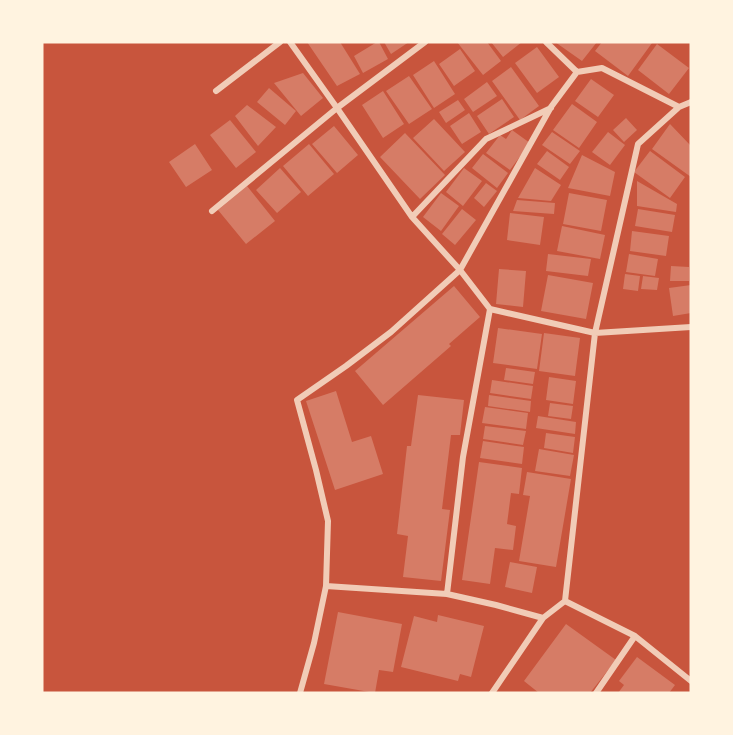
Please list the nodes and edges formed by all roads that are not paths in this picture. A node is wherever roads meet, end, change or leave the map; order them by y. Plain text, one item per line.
1 (280, 42) edge
2 (290, 42) edge
3 (425, 42) edge
4 (546, 42) edge
5 (577, 72) junction
6 (216, 91) dead end
7 (691, 102) edge
8 (551, 107) junction
9 (680, 107) junction
10 (337, 108) junction
11 (212, 211) dead end
12 (412, 217) junction
13 (460, 270) junction
14 (490, 309) junction
15 (691, 327) edge
16 (595, 333) junction
17 (326, 586) junction
18 (447, 594) junction
19 (565, 601) junction
20 (543, 618) junction
21 (635, 636) junction
22 (691, 681) edge
23 (300, 693) edge
24 (492, 693) edge
25 (596, 693) edge

1 - 6 street
2 - 10 street
3 - 10 street
4 - 5 street
5 - 8 street
5 - 9 street
7 - 9 street
8 - 12 street
8 - 13 street
9 - 16 street
10 - 11 street
10 - 12 street
12 - 13 street
13 - 14 street
13 - 17 street
14 - 16 street
14 - 18 street
15 - 16 street
16 - 19 street
17 - 18 street
17 - 23 street
18 - 20 street
19 - 20 street
19 - 21 street
20 - 24 street
21 - 22 street
21 - 25 street

